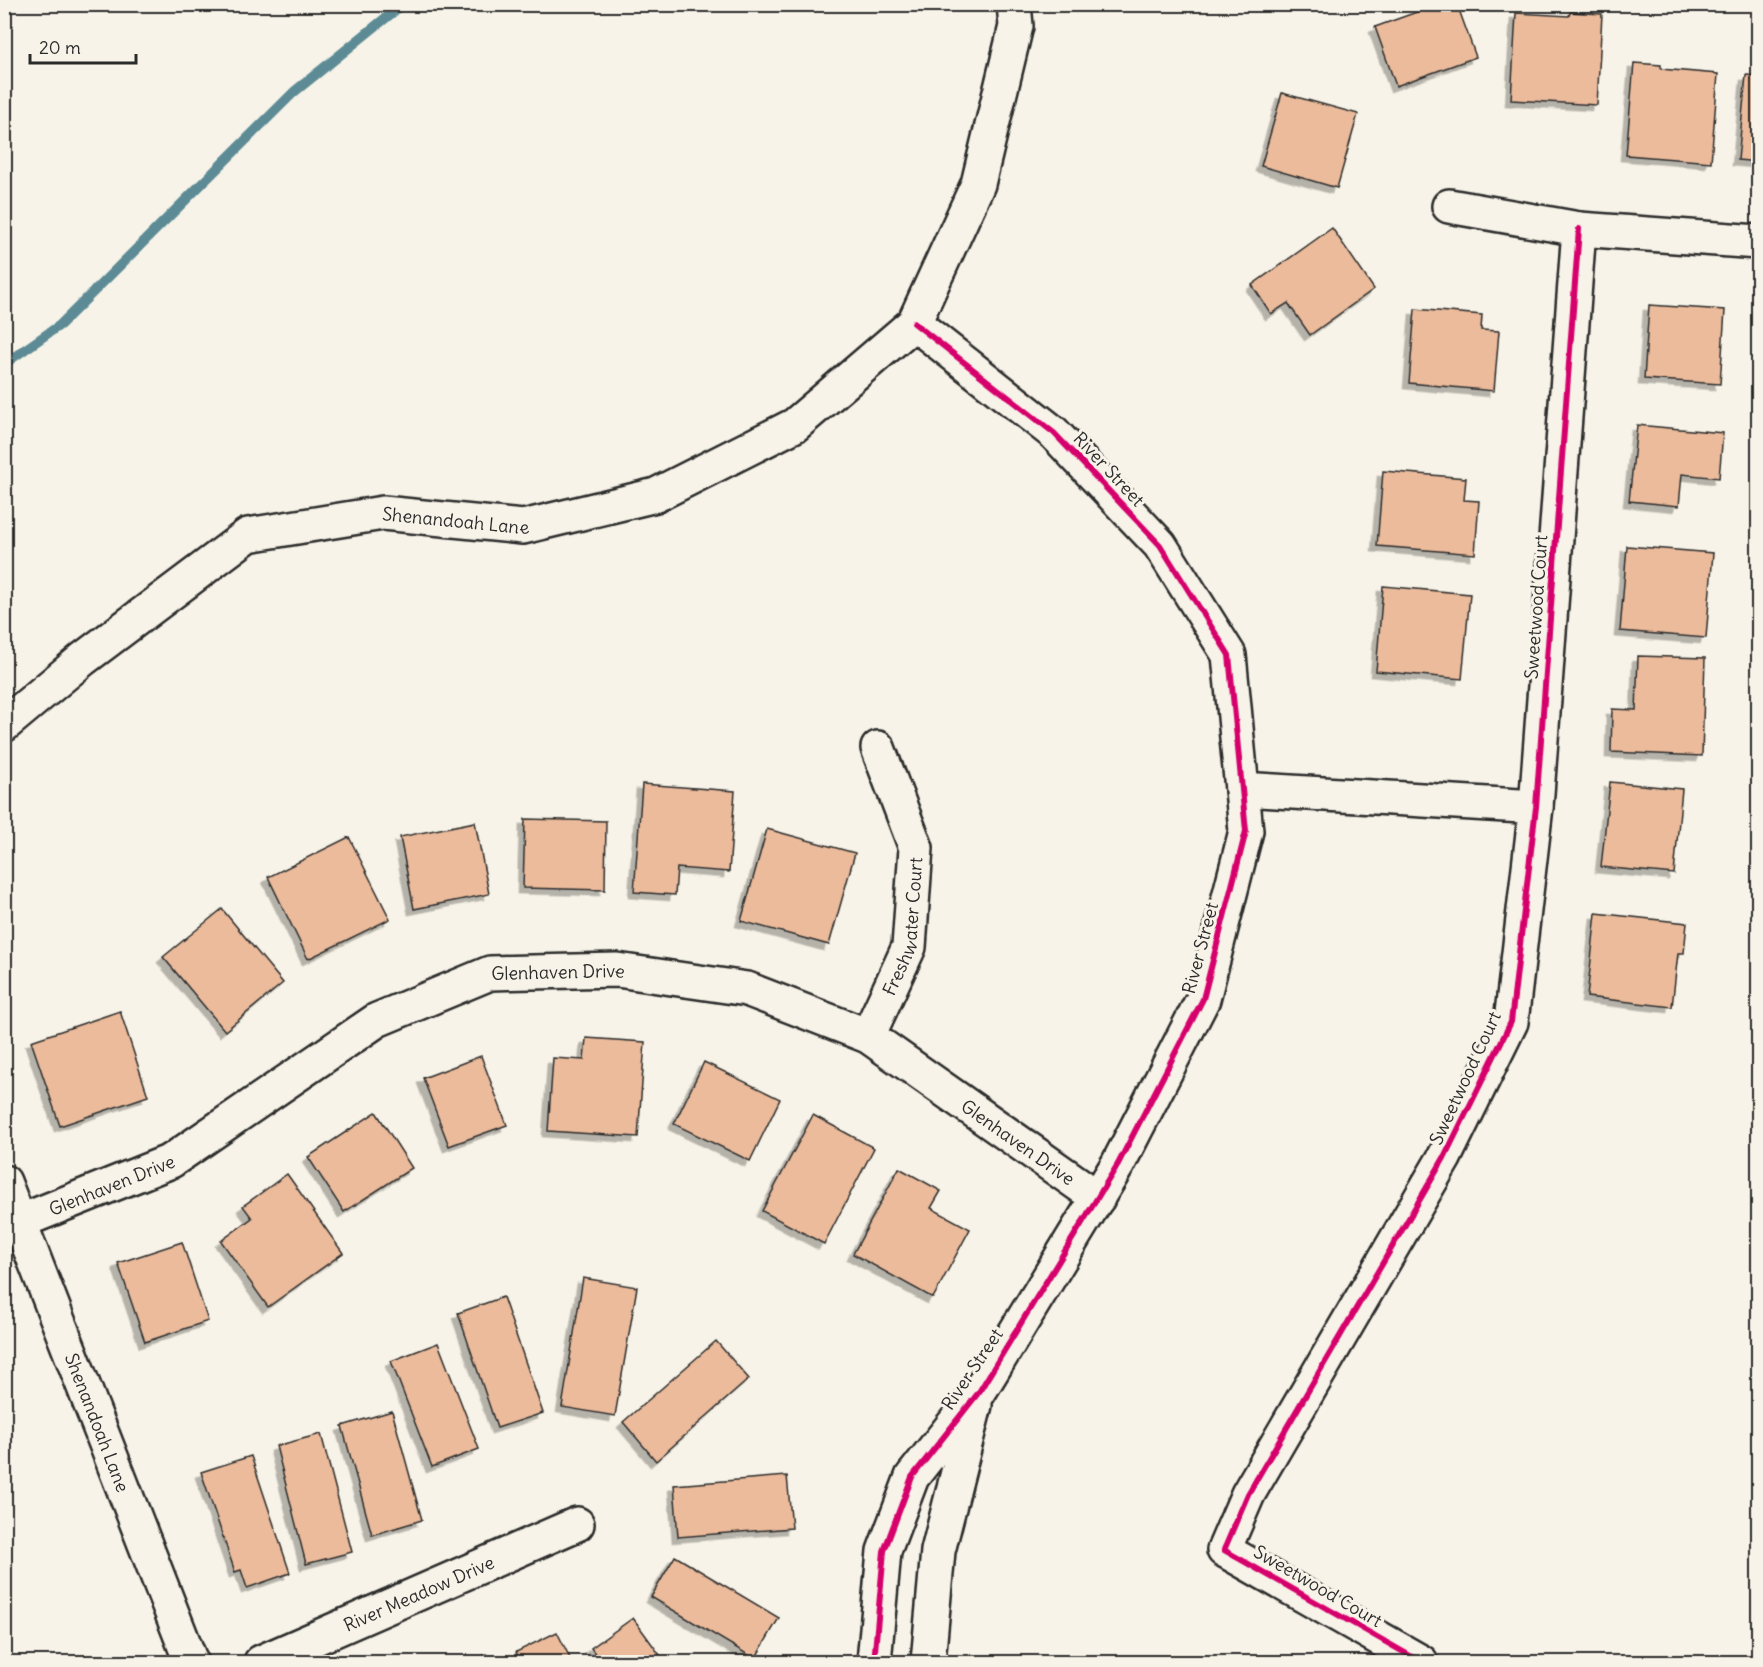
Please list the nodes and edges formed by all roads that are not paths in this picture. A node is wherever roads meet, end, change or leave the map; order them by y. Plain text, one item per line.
1 (1014, 4) edge
2 (1449, 206) dead end
3 (1579, 229) junction
4 (1758, 242) edge
5 (914, 323) junction
6 (4, 724) edge
7 (878, 748) dead end
8 (1242, 789) junction
9 (1536, 807) junction
10 (868, 1036) junction
11 (4, 1182) edge
12 (1098, 1198) junction
13 (12, 1225) edge
14 (978, 1392) junction
15 (577, 1524) dead end
16 (191, 1662) edge
17 (261, 1662) edge
18 (874, 1662) edge
19 (928, 1662) edge
20 (1421, 1662) edge

1 - 5 street
2 - 3 street
3 - 4 street
3 - 9 street, Sweetwood Court
5 - 6 street, Shenandoah Lane
5 - 8 street, River Street
7 - 10 street, Freshwater Court
8 - 9 street
8 - 12 street, River Street
9 - 20 street, Sweetwood Court
10 - 12 street, Glenhaven Drive
10 - 13 street, Glenhaven Drive
11 - 13 street, Shenandoah Lane
12 - 14 street, River Street
13 - 16 street, Shenandoah Lane
14 - 18 street, River Street
14 - 19 street, River Street
15 - 17 street, River Meadow Drive

